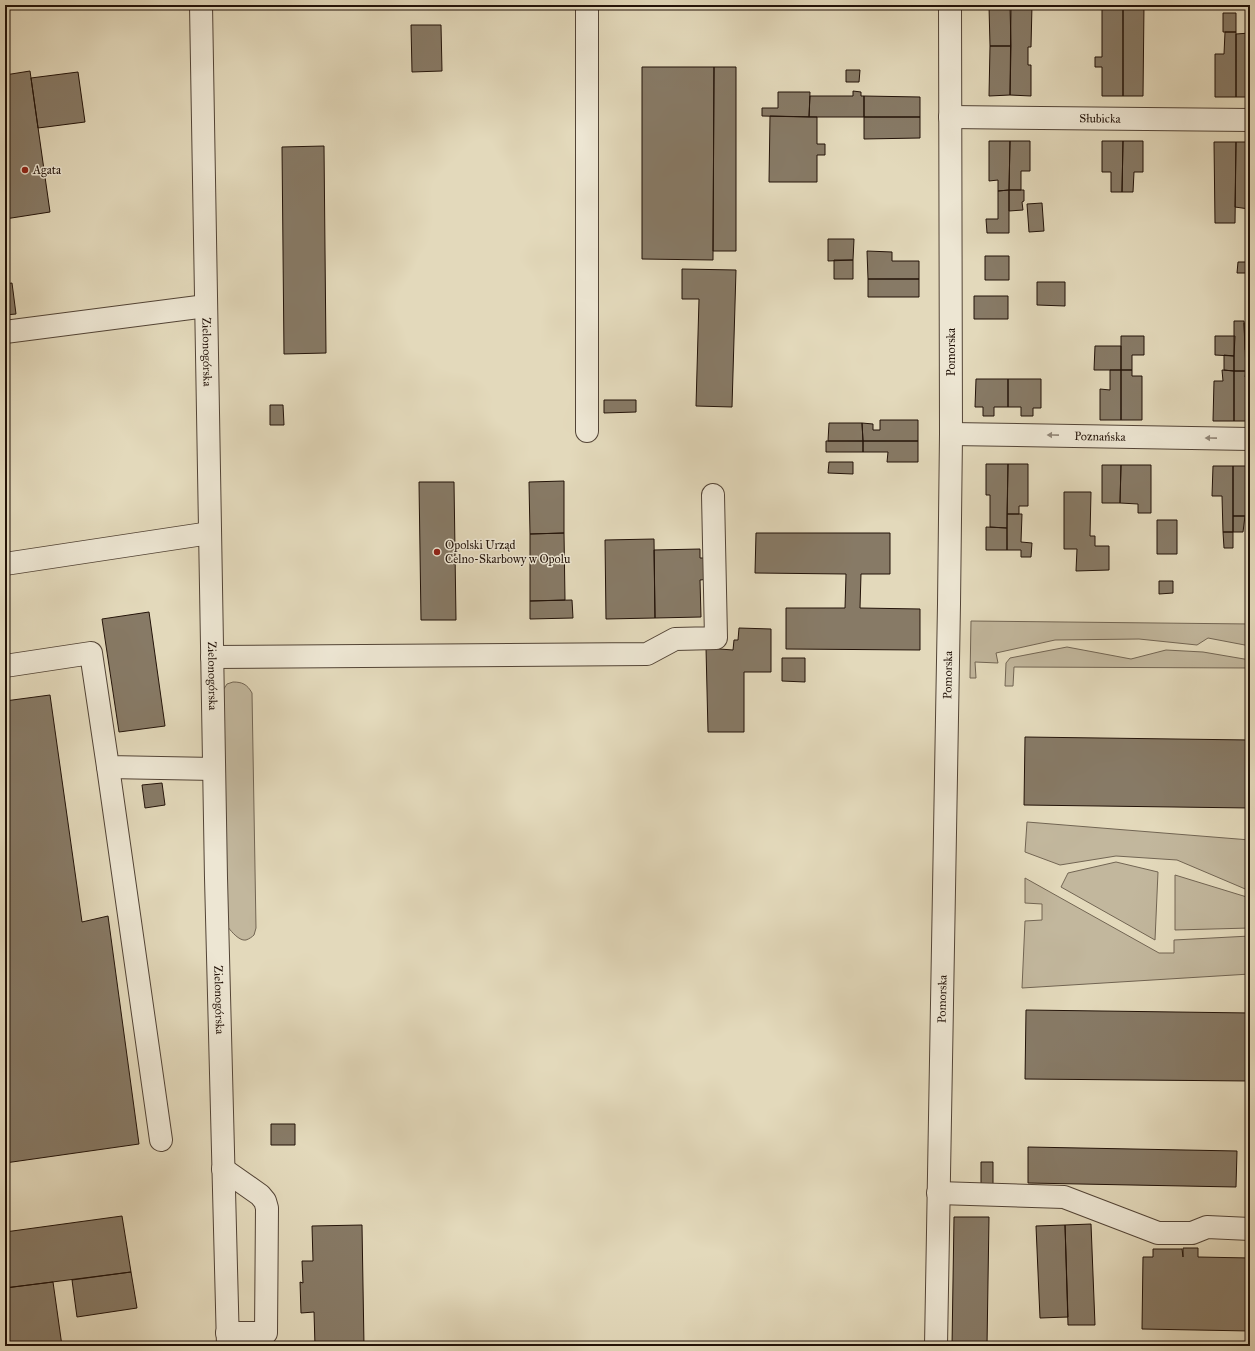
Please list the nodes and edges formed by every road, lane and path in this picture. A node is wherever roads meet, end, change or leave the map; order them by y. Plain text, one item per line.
1 (201, 5) edge
2 (587, 5) edge
3 (950, 5) edge
4 (950, 116) junction
5 (1250, 120) edge
6 (206, 306) junction
7 (5, 332) edge
8 (587, 431) dead end
9 (951, 434) junction
10 (1250, 439) edge
11 (713, 495) dead end
12 (210, 533) junction
13 (5, 564) edge
14 (212, 657) junction
15 (5, 666) edge
16 (108, 767) junction
17 (214, 769) junction
18 (162, 1140) dead end
19 (223, 1169) junction
20 (938, 1193) junction
21 (1250, 1229) edge
22 (227, 1340) edge
23 (936, 1346) edge

1 - 6 street, Zielonogórska
2 - 8 street
3 - 4 street, Pomorska
4 - 5 street, Słubicka
4 - 9 street, Pomorska
6 - 7 street
6 - 12 street, Zielonogórska
10 -> 9 street, Poznańska
9 - 20 street, Pomorska
11 - 14 street
12 - 13 street
12 - 14 street, Zielonogórska
14 - 17 street, Zielonogórska
15 - 16 street
16 - 17 street
16 - 18 street
17 - 19 street, Zielonogórska
19 - 22 street, Zielonogórska
19 - 22 street
20 - 21 street
20 - 23 street, Pomorska

